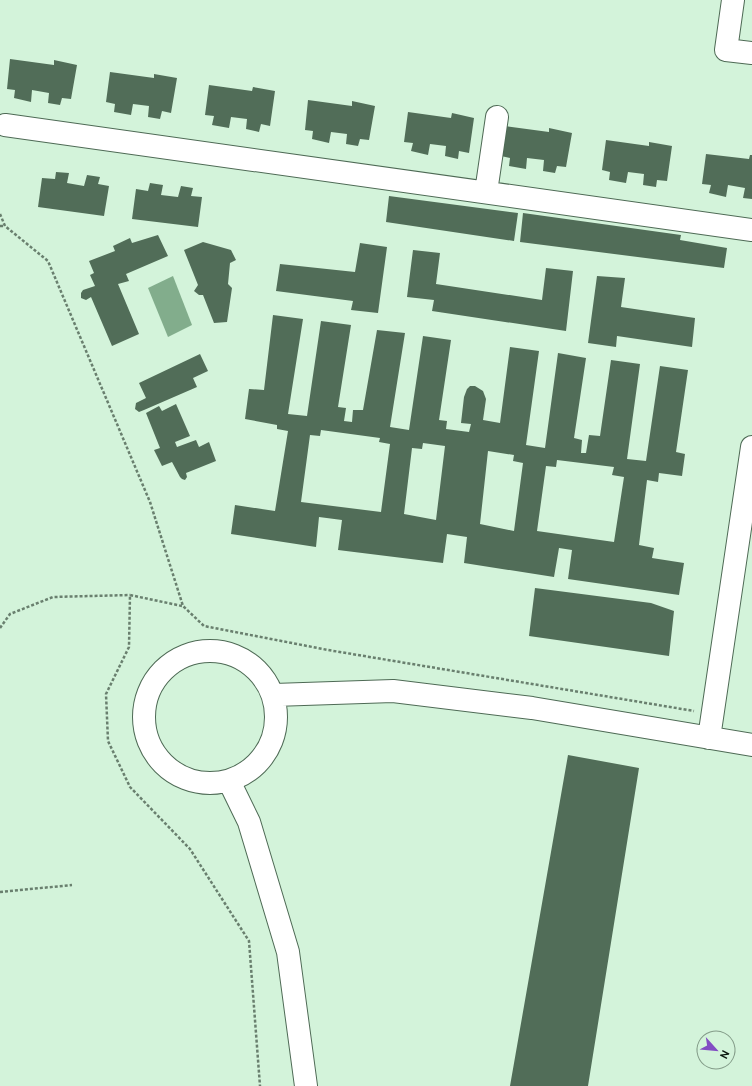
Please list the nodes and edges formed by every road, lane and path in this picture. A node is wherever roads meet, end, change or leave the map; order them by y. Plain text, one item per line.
1 (733, 0) edge
2 (752, 53) edge
3 (497, 117) dead end
4 (6, 125) dead end
5 (486, 192) junction
6 (0, 214) edge
7 (0, 226) edge
8 (5, 226) junction
9 (752, 230) edge
10 (752, 447) edge
11 (130, 595) junction
12 (183, 606) junction
13 (0, 628) edge
14 (274, 695) junction
15 (713, 714) junction
16 (709, 738) junction
17 (752, 746) edge
18 (229, 781) junction
19 (72, 885) dead end
20 (0, 892) edge
21 (260, 1086) edge
22 (306, 1086) edge

1 - 2 street
3 - 5 street
4 - 5 street
5 - 9 street
6 - 8 path
7 - 8 path
8 - 12 path
10 - 15 street
11 - 12 path
11 - 13 path
11 - 21 path
12 - 15 path
14 - 16 street
14 - 18 street
14 - 18 street
15 - 16 street
16 - 17 street
18 - 22 street
19 - 20 path

